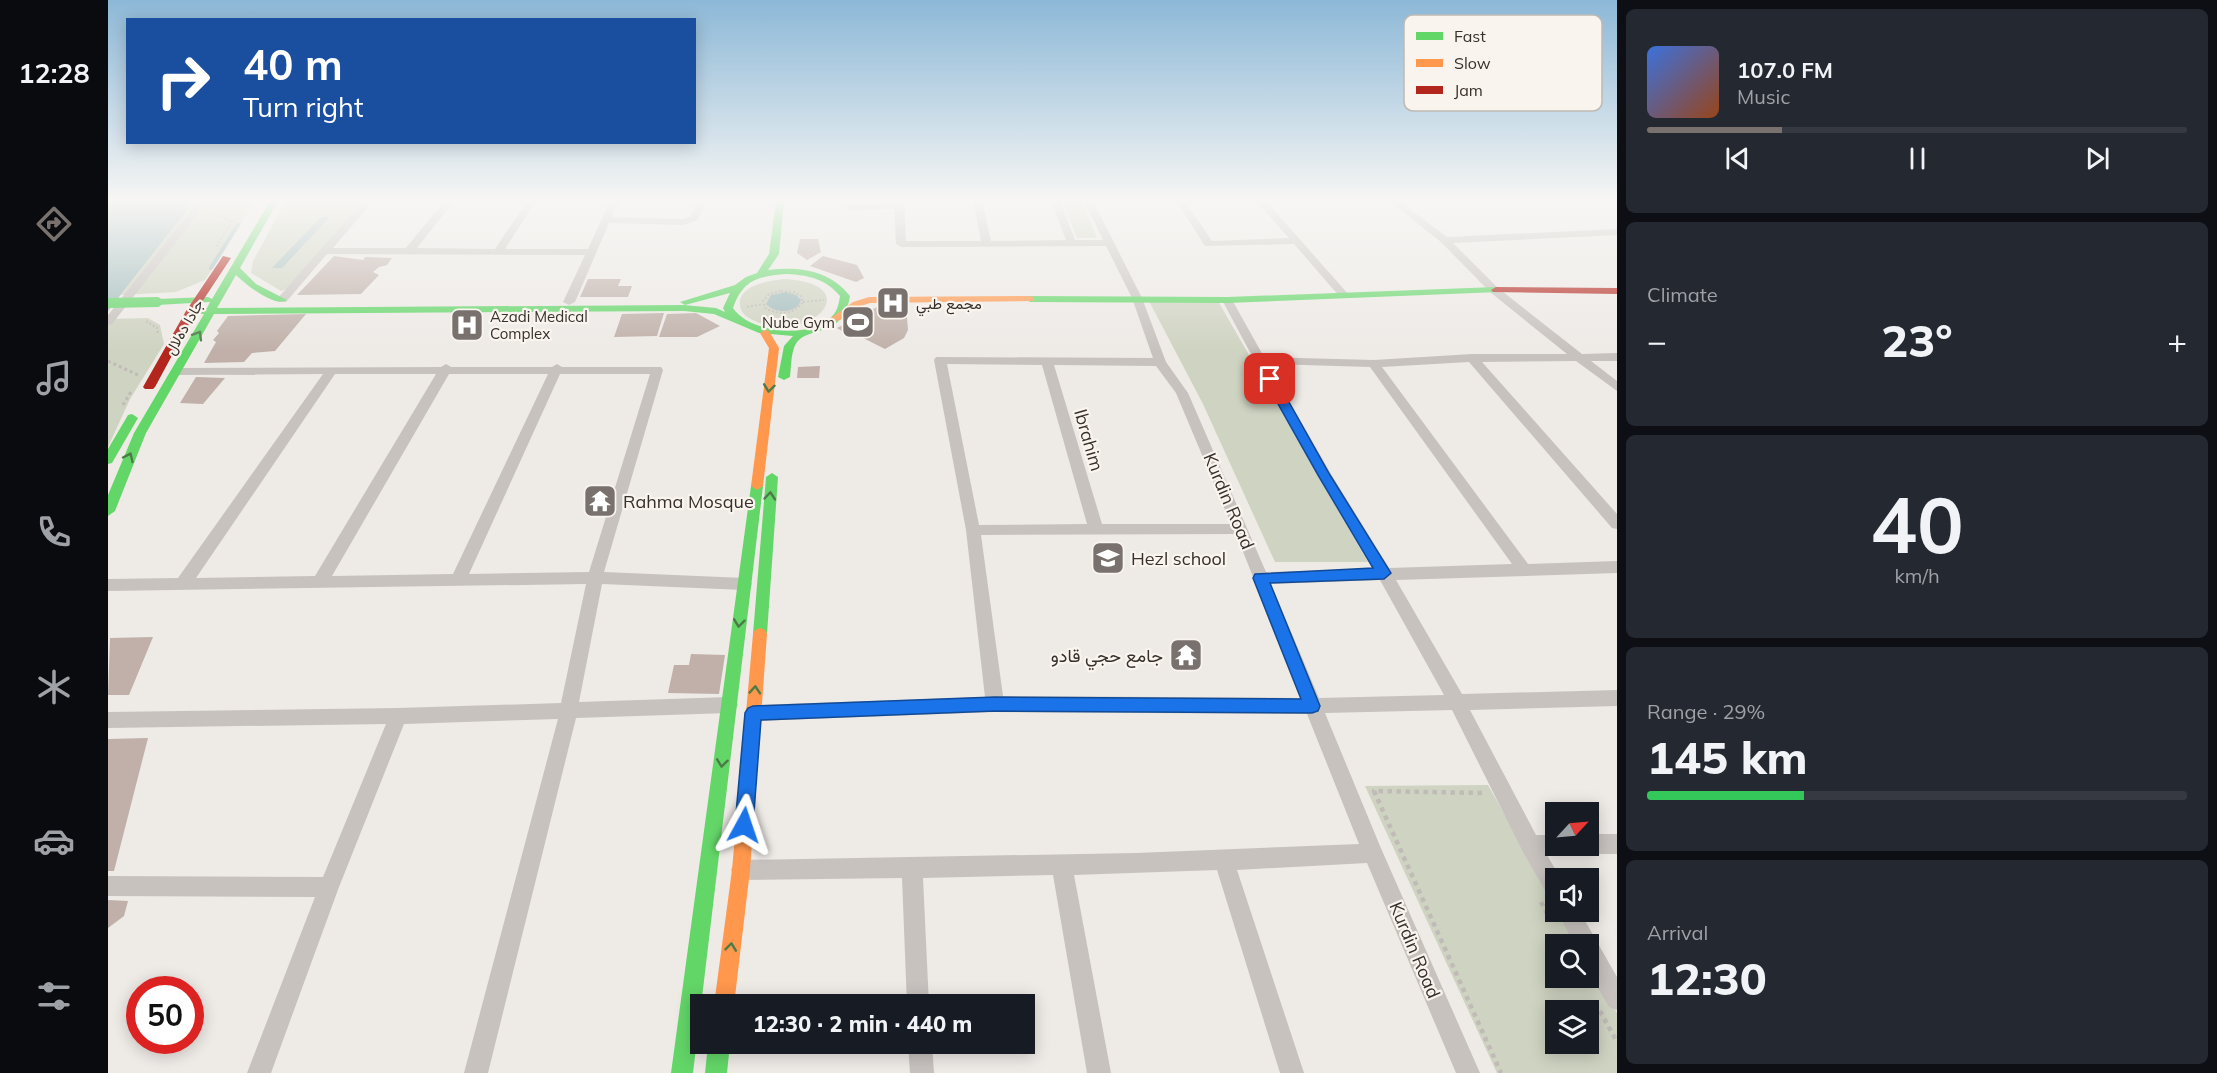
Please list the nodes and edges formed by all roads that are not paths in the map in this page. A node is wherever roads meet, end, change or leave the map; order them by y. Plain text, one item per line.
1 (163, 251) edge
2 (230, 251) edge
3 (248, 251) edge
4 (323, 251) edge
5 (548, 251) edge
6 (774, 251) edge
7 (789, 251) edge
8 (1113, 251) edge
9 (1303, 251) edge
10 (1456, 251) edge
11 (592, 252) joint
12 (236, 269) junction
13 (800, 272) junction
14 (760, 275) junction
15 (214, 276) junction
16 (736, 288) junction
17 (841, 289) junction
18 (1494, 290) junction
19 (1617, 291) edge
20 (1344, 295) junction
21 (1137, 298) junction
22 (282, 300) junction
23 (1227, 300) junction
24 (893, 301) junction
25 (569, 302) junction
26 (108, 303) edge
27 (216, 305) junction
28 (194, 306) junction
29 (159, 311) junction
30 (108, 318) edge
31 (836, 318) junction
32 (735, 320) junction
33 (765, 333) junction
34 (802, 333) junction
35 (174, 342) junction
36 (1617, 357) edge
37 (1472, 358) junction
38 (1583, 358) junction
39 (1259, 360) junction
40 (1047, 362) junction
41 (1160, 362) junction
42 (1374, 364) junction
43 (446, 368) junction
44 (557, 368) junction
45 (332, 370) junction
46 (177, 371) junction
47 (1617, 387) edge
48 (108, 460) edge
49 (108, 511) edge
50 (1617, 524) edge
51 (1096, 529) junction
52 (1241, 529) junction
53 (974, 530) junction
54 (1617, 567) edge
55 (1525, 570) junction
56 (1384, 573) junction
57 (596, 578) junction
58 (1260, 578) junction
59 (458, 581) junction
60 (184, 582) junction
61 (320, 582) junction
62 (744, 584) junction
63 (108, 585) edge
64 (1617, 698) edge
65 (1457, 702) junction
66 (995, 704) junction
67 (729, 705) junction
68 (1312, 706) junction
69 (569, 710) junction
70 (753, 713) junction
71 (398, 716) junction
72 (108, 720) edge
73 (1599, 844) edge
74 (1617, 844) edge
75 (1530, 845) junction
76 (1545, 845) edge
77 (1373, 853) junction
78 (1224, 861) junction
79 (1062, 866) junction
80 (912, 867) junction
81 (741, 870) junction
82 (1545, 871) edge
83 (108, 886) edge
84 (329, 887) junction
85 (1564, 922) edge
86 (1575, 934) edge
87 (1599, 967) edge
88 (725, 994) edge
89 (918, 994) edge
90 (1617, 999) edge
91 (718, 1054) edge
92 (921, 1054) edge
93 (259, 1073) edge
94 (476, 1073) edge
95 (682, 1073) edge
96 (716, 1073) edge
97 (922, 1073) edge
98 (1099, 1073) edge
99 (1292, 1073) edge
100 (1468, 1073) edge

1 - 30 street
2 - 15 main road, جادا دەلال
3 - 12 main road, جادا دەلال
4 - 22 street
5 - 11 street
6 - 14 main road
7 - 13 main road
8 - 21 street, Kurdin Road
9 - 20 street
10 - 18 street
11 - 25 street
12 - 22 main road
12 - 27 main road, جادا دەلال
13 - 14 main road
13 - 17 main road
14 - 16 main road
15 - 28 main road, جادا دەلال
15 - 29 main road
16 - 25 main road
16 - 32 main road
17 - 24 main road
17 - 31 main road
18 - 19 main road
18 - 20 main road
18 - 38 street
20 - 23 main road
21 - 23 main road
21 - 24 main road
21 - 41 street, Kurdin Road
22 - 25 main road
22 - 27 main road
23 - 39 street
24 - 31 main road
26 - 29 main road, bridge
27 - 28 main road
27 - 32 main road
46 -> 27 main road, جادا دەلال
28 - 29 main road
28 - 35 main road, جادا دەلال
29 - 30 main road
29 - 35 main road
31 - 34 main road
32 - 33 main road
33 - 34 main road
33 -> 62 main road
70 -> 34 main road
35 - 48 main road, جادا دەلال
36 - 38 street
37 - 38 street
37 - 42 street
37 - 50 street
38 - 47 street
39 - 42 street
39 - 56 street
40 - 41 street
40 - 51 street, Ibrahim
40 - 53 street
41 - 52 street, Kurdin Road
42 - 55 street
43 - 44 street
43 - 45 street
43 - 61 street
44 - 57 street
44 - 59 street
45 - 46 street
45 - 60 street
49 -> 46 main road, جادا دەلال
51 - 52 street
51 - 53 street
52 - 58 street, Kurdin Road
53 - 66 street
54 - 55 street
55 - 56 street
56 - 58 street
56 - 65 street
57 - 59 street
57 - 62 street
57 - 69 street
58 - 68 street, Kurdin Road
59 - 61 street
60 - 61 street
60 - 63 street
62 -> 67 main road
64 - 65 street
65 - 68 street
65 - 75 street
66 - 68 street
66 - 70 street
67 - 69 street
67 -> 95 main road
68 - 77 street, Kurdin Road
69 - 71 street
69 - 94 street
70 - 81 main road
71 - 72 street
71 - 84 street
73 - 74 street
75 - 76 street
75 - 82 street
77 - 78 street
77 - 100 street, Kurdin Road
78 - 79 street
78 - 99 street
79 - 80 street
79 - 98 street
80 - 81 street
80 - 89 street
88 -> 81 main road
83 - 84 street
84 - 93 street
85 - 86 street
87 - 90 street
91 - 96 main road
92 - 97 street

